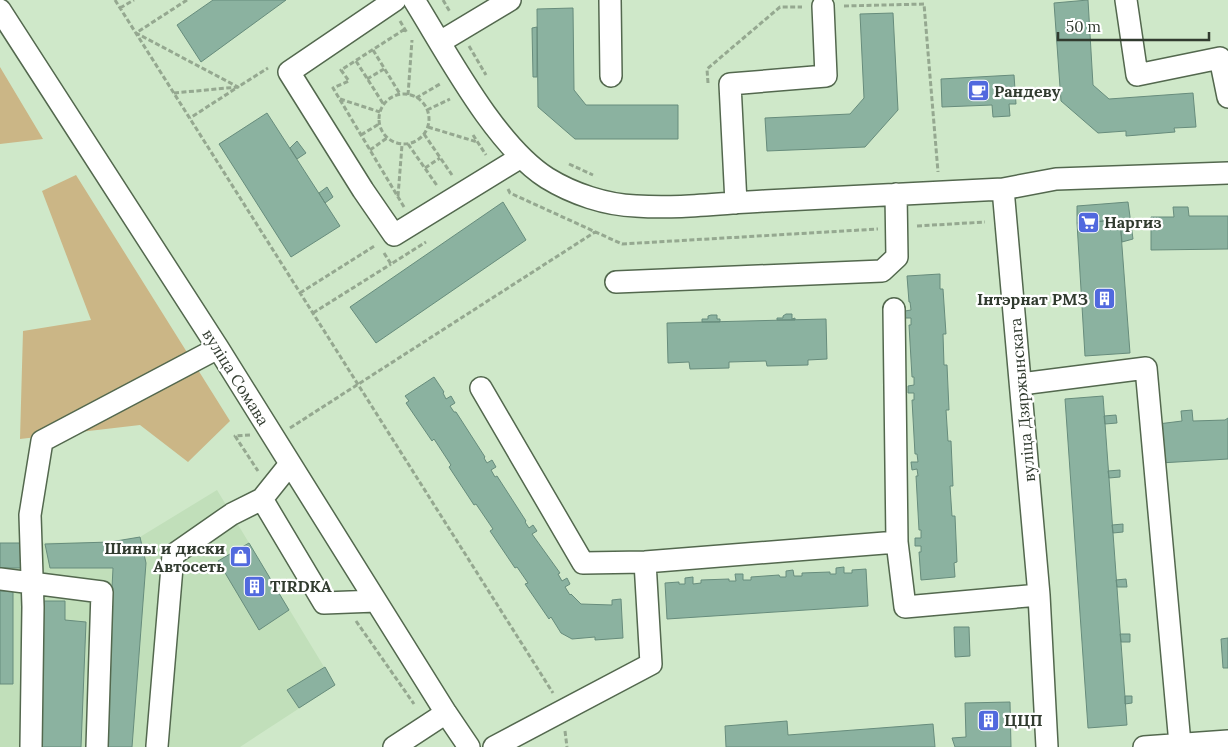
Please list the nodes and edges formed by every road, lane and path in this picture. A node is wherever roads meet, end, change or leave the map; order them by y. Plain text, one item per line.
1 (115, 0) edge
2 (134, 0) edge
3 (187, 0) edge
4 (396, 0) edge
5 (414, 0) edge
6 (443, 0) edge
7 (510, 0) edge
8 (610, 0) edge
9 (1126, 0) edge
10 (823, 6) junction
11 (120, 8) junction
12 (0, 10) edge
13 (405, 29) dead end
14 (460, 31) junction
15 (136, 33) junction
16 (412, 40) dead end
17 (440, 42) junction
18 (373, 50) junction
19 (356, 61) junction
20 (268, 68) dead end
21 (384, 69) junction
22 (611, 76) dead end
23 (367, 79) junction
24 (489, 79) dead end
25 (440, 84) dead end
26 (238, 87) junction
27 (709, 88) dead end
28 (174, 93) junction
29 (400, 94) junction
30 (408, 95) junction
31 (416, 98) junction
32 (1228, 98) edge
33 (339, 99) junction
34 (450, 99) dead end
35 (384, 105) junction
36 (427, 110) junction
37 (380, 112) junction
38 (190, 118) junction
39 (379, 124) junction
40 (428, 127) junction
41 (424, 134) junction
42 (361, 135) junction
43 (387, 138) junction
44 (478, 142) dead end
45 (408, 144) junction
46 (402, 145) junction
47 (370, 150) junction
48 (521, 157) junction
49 (440, 158) junction
50 (565, 163) dead end
51 (424, 168) junction
52 (497, 172) junction
53 (1228, 173) edge
54 (938, 176) dead end
55 (597, 177) dead end
56 (456, 182) dead end
57 (1003, 189) junction
58 (441, 191) dead end
59 (896, 194) junction
60 (398, 197) junction
61 (736, 203) junction
62 (406, 210) dead end
63 (1006, 221) junction
64 (897, 228) junction
65 (596, 232) junction
66 (377, 244) dead end
67 (391, 264) dead end
68 (616, 282) dead end
69 (300, 293) junction
70 (894, 308) dead end
71 (313, 313) junction
72 (218, 348) junction
73 (358, 384) junction
74 (1021, 384) junction
75 (481, 388) dead end
76 (271, 432) junction
77 (290, 464) junction
78 (266, 494) junction
79 (897, 542) junction
80 (645, 562) junction
81 (0, 579) edge
82 (31, 582) junction
83 (1039, 595) junction
84 (376, 601) junction
85 (343, 602) junction
86 (564, 710) junction
87 (446, 714) junction
88 (428, 725) junction
89 (1228, 741) edge
90 (1180, 744) junction
91 (156, 746) edge
92 (31, 747) edge
93 (97, 747) edge
94 (394, 747) edge
95 (469, 747) edge
96 (494, 747) edge
97 (1047, 747) edge
98 (1144, 747) edge

1 - 11 path
2 - 11 path
3 - 15 path
4 - 52 street
5 - 17 street
6 - 14 path
7 - 14 street
8 - 22 street
9 - 32 street
10 - 27 path
10 - 54 path
10 - 61 street
11 - 15 path
12 - 72 street, вуліца Сомава
13 - 18 path
14 - 17 street
14 - 24 path
15 - 26 path
15 - 28 path
16 - 30 path
17 - 48 street
18 - 19 path
18 - 21 path
19 - 23 path
19 - 33 path
20 - 26 path
21 - 23 path
21 - 29 path
23 - 35 path
25 - 31 path
26 - 28 path
26 - 38 path
28 - 38 path
29 - 30 path
29 - 35 path
30 - 31 path
31 - 36 path
33 - 37 path
33 - 42 path
34 - 36 path
35 - 37 path
36 - 40 path
37 - 39 path
38 - 69 path
39 - 42 path
39 - 43 path
40 - 41 path
40 - 44 path
41 - 45 path
41 - 49 path
42 - 47 path
43 - 46 path
43 - 47 path
45 - 46 path
45 - 51 path
46 - 60 path
47 - 60 path
48 - 52 street
48 - 61 street
49 - 51 path
49 - 56 path
50 - 55 path
51 - 58 path
52 - 65 path
53 - 57 street
57 - 59 street
57 - 63 street, вуліца Дзяржынскага
59 - 61 street
59 - 64 street
60 - 62 path
63 - 64 path
63 - 74 street, вуліца Дзяржынскага
64 - 65 path
64 - 68 street
65 - 73 path
66 - 69 path
67 - 71 path
69 - 71 path
70 - 79 street
71 - 73 path
72 - 76 street, вуліца Сомава
72 - 82 street
73 - 76 path
73 - 86 path
74 - 83 street, вуліца Дзяржынскага
74 - 90 street
75 - 80 street
76 - 77 street, вуліца Сомава
76 - 78 path
77 - 78 street
77 - 84 street, вуліца Сомава
78 - 85 street
78 - 91 street
79 - 80 street
79 - 83 street
80 - 86 street
81 - 82 street
82 - 92 street
82 - 93 street
83 - 97 street, вуліца Дзяржынскага
84 - 85 street
84 - 87 street, вуліца Сомава
85 - 88 path
86 - 96 street
87 - 88 street
87 - 95 street, вуліца Сомава
88 - 94 street
89 - 90 street
90 - 98 street

